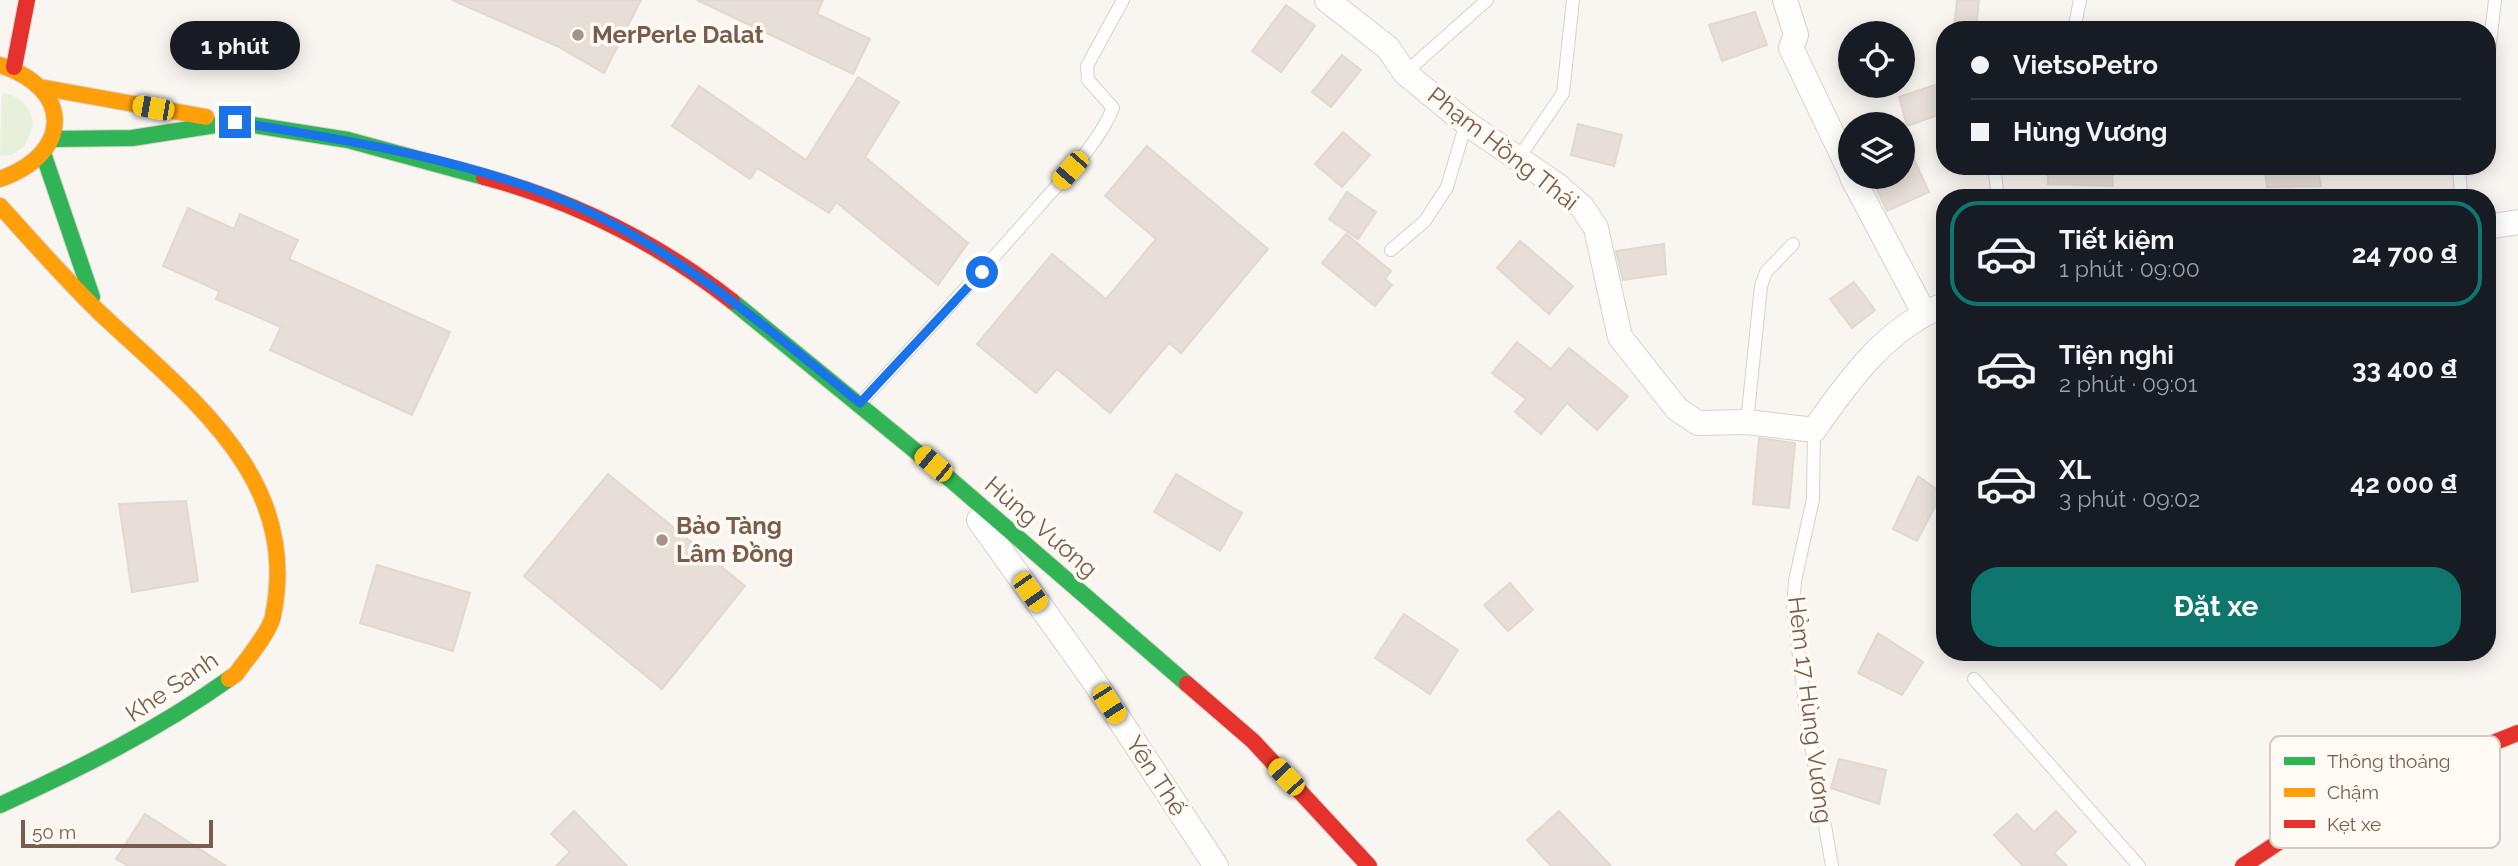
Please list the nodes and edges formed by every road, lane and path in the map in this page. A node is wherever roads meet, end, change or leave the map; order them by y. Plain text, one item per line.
1 (27, 0) edge
2 (1123, 0) edge
3 (1327, 0) edge
4 (1487, 0) edge
5 (1573, 0) edge
6 (1785, 0) edge
7 (2080, 0) edge
8 (2496, 0) edge
9 (2076, 21) edge
10 (2493, 21) edge
11 (7, 66) edge
12 (1405, 73) junction
13 (45, 88) junction
14 (235, 122) junction
15 (1466, 124) junction
16 (52, 139) junction
17 (1838, 147) edge
18 (44, 156) junction
19 (1518, 159) junction
20 (0, 179) edge
21 (1859, 189) edge
22 (0, 206) edge
23 (2518, 222) edge
24 (2496, 226) edge
25 (1793, 244) dead end
26 (1391, 250) dead end
27 (96, 309) junction
28 (1934, 309) edge
29 (860, 403) junction
30 (1747, 422) junction
31 (1814, 430) junction
32 (951, 480) junction
33 (1974, 679) dead end
34 (2518, 733) edge
35 (2500, 740) edge
36 (0, 805) edge
37 (2270, 848) edge
38 (1216, 866) edge
39 (1369, 866) edge
40 (1832, 866) edge
41 (2138, 866) edge
42 (2243, 866) edge

1 - 11 main road
2 - 29 lane
3 - 12 street, Phạm Hồng Thái
4 - 12 lane
5 - 19 lane
6 - 17 street
7 - 9 lane
8 - 10 lane
11 - 13 main road
12 - 15 street, Phạm Hồng Thái
13 - 14 main road
13 - 16 main road
14 - 16 main road, Hùng Vương
14 - 29 main road, Hùng Vương
15 - 19 street, Phạm Hồng Thái
15 - 26 lane
16 - 18 main road
18 - 20 main road
18 - 27 main road, Khe Sanh
19 - 30 street, Phạm Hồng Thái
21 - 28 street
22 - 27 main road, Khe Sanh
23 - 24 street
25 - 30 lane
27 - 36 main road, Khe Sanh
28 - 31 street
29 - 32 main road, Hùng Vương
30 - 31 street, Phạm Hồng Thái
31 - 40 lane, Hẻm 17 Hùng Vương
32 - 38 street, Yên Thế
32 - 39 main road, Hùng Vương
33 - 41 lane
34 - 35 main road
37 - 42 main road

